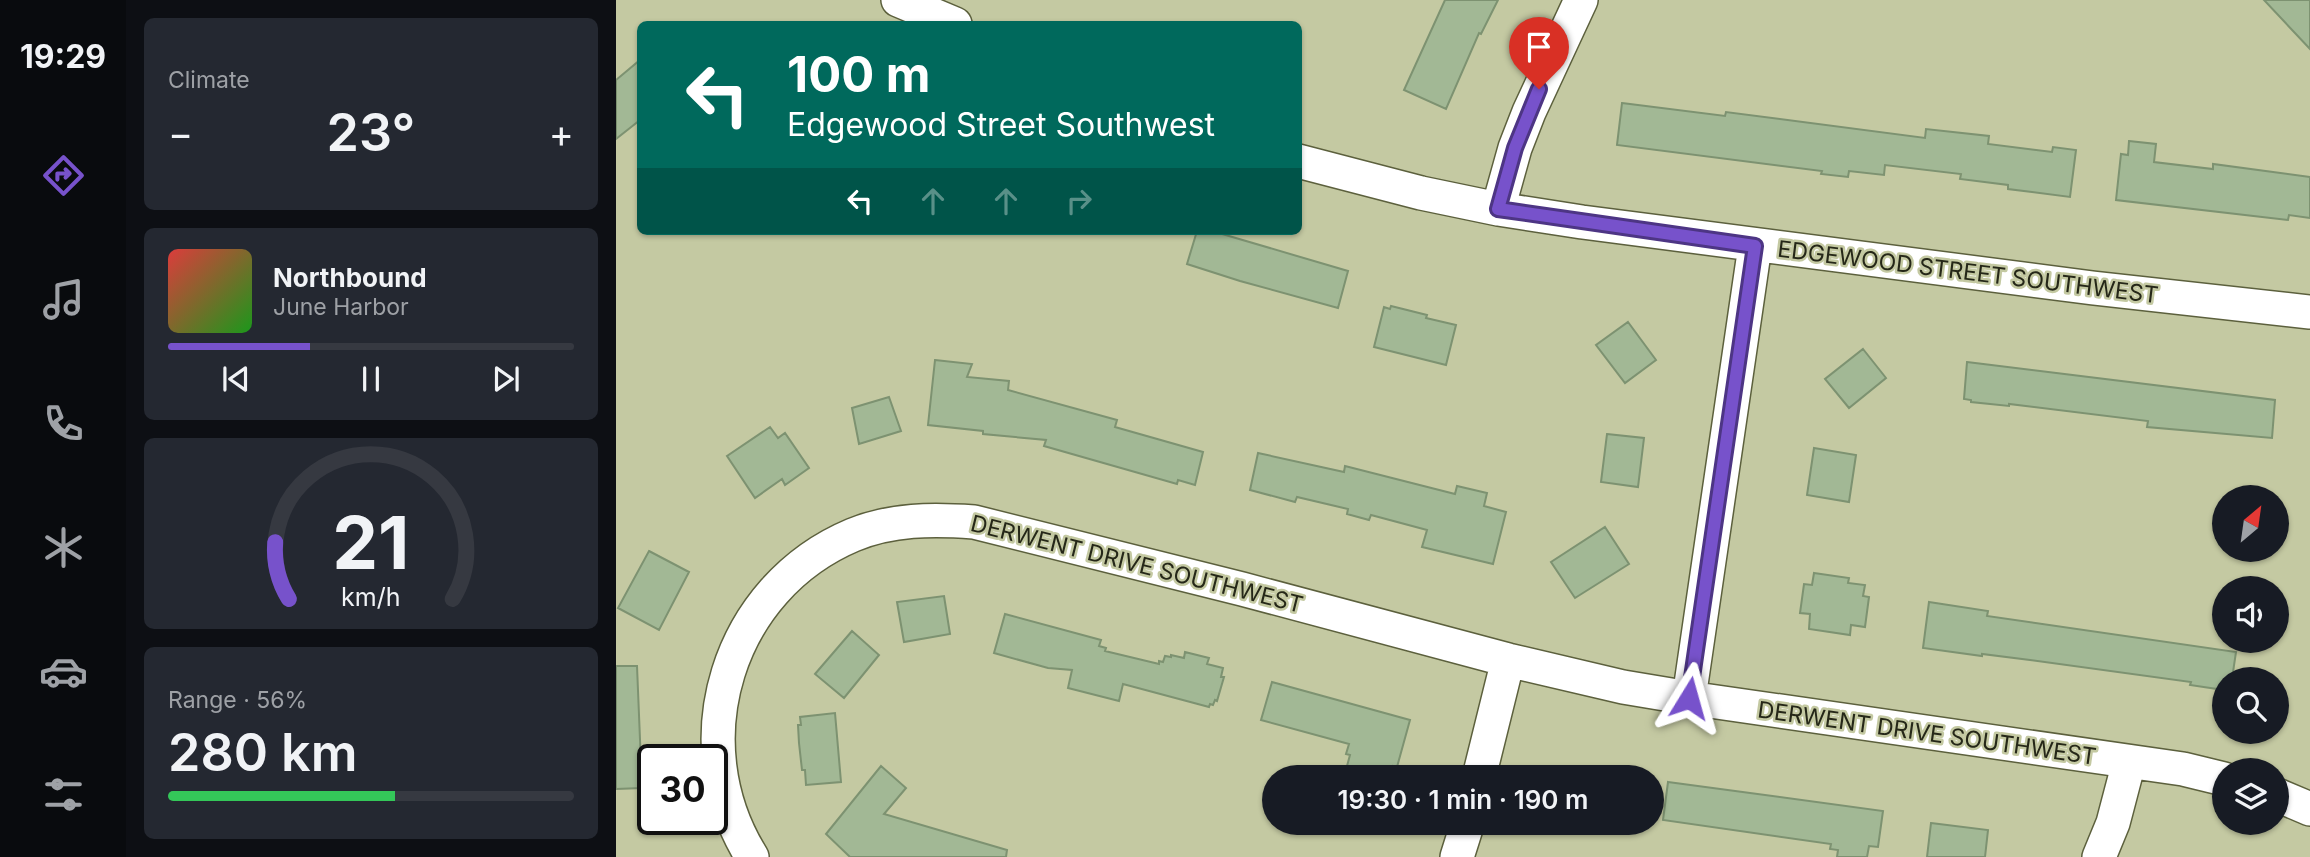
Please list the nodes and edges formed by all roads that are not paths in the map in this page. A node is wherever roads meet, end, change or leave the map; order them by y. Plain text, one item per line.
1 (898, 0) edge
2 (1581, 0) edge
3 (948, 21) edge
4 (1302, 162) edge
5 (1498, 209) junction
6 (1755, 246) junction
7 (2310, 312) edge
8 (1508, 660) junction
9 (1689, 698) junction
10 (2129, 762) junction
11 (1482, 765) edge
12 (2212, 776) edge
13 (2289, 800) edge
14 (2310, 809) edge
15 (1464, 835) edge
16 (752, 857) edge
17 (1457, 857) edge
18 (2099, 857) edge

1 - 3 street
2 - 5 street
4 - 5 street, EDGEWOOD STREET SOUTHWEST
5 - 6 street, EDGEWOOD STREET SOUTHWEST
6 - 7 street, EDGEWOOD STREET SOUTHWEST
6 - 9 street
8 - 9 street, DERWENT DRIVE SOUTHWEST
8 - 11 street
8 - 16 street, DERWENT DRIVE SOUTHWEST
9 - 10 street, DERWENT DRIVE SOUTHWEST
10 - 12 street, DERWENT DRIVE SOUTHWEST
10 - 18 street
13 - 14 street
15 - 17 street

